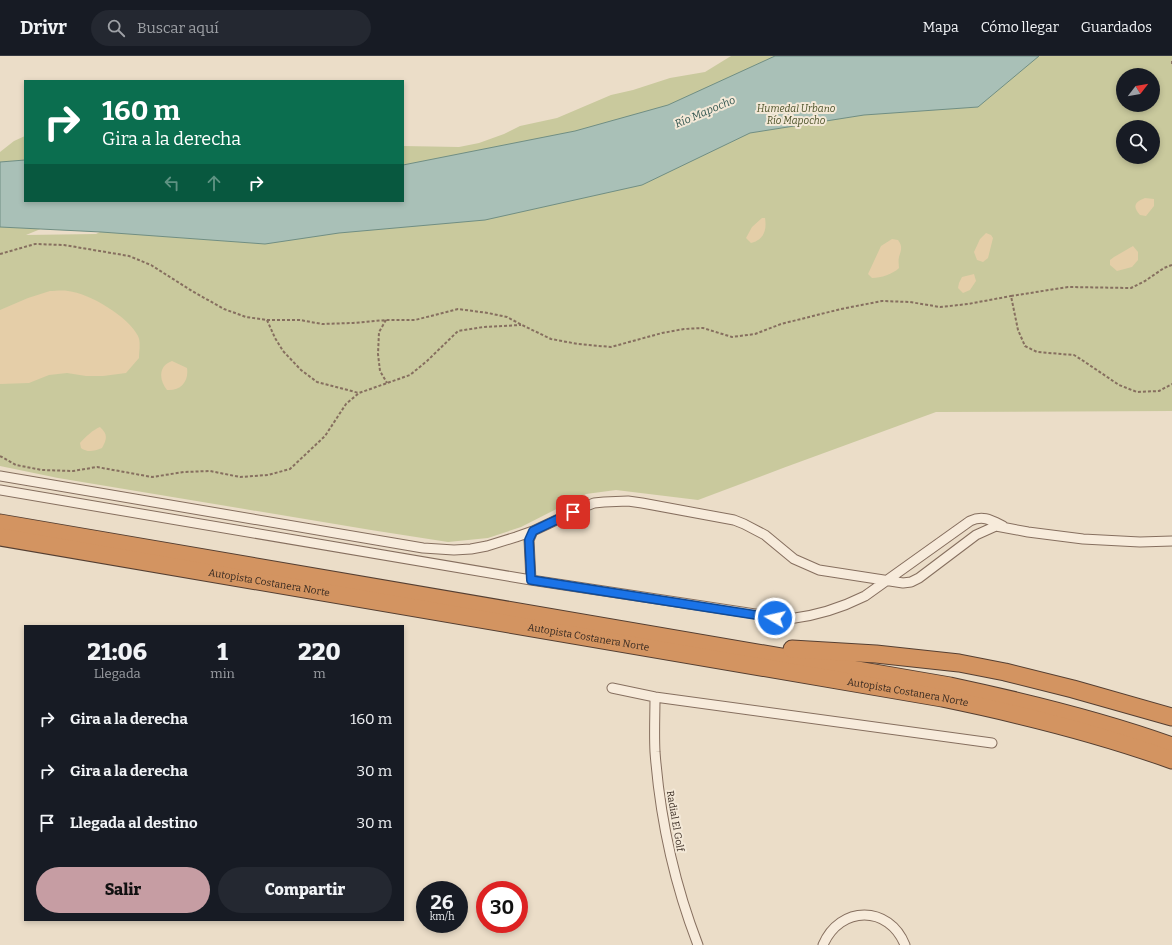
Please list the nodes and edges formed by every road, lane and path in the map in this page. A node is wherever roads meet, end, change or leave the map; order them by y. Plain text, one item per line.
1 (1172, 61) edge
2 (1172, 65) edge
3 (0, 254) edge
4 (1172, 265) edge
5 (1011, 296) junction
6 (267, 320) junction
7 (386, 320) junction
8 (522, 325) junction
9 (387, 383) junction
10 (1172, 384) edge
11 (359, 393) junction
12 (0, 456) edge
13 (0, 476) edge
14 (0, 490) edge
15 (2, 526) edge
16 (1006, 527) junction
17 (533, 531) junction
18 (1172, 541) edge
19 (0, 544) edge
20 (76, 550) junction
21 (531, 580) junction
22 (886, 581) junction
23 (740, 649) junction
24 (612, 688) dead end
25 (655, 696) junction
26 (1138, 708) junction
27 (1172, 717) edge
28 (1172, 722) edge
29 (992, 743) dead end
30 (1172, 746) edge
31 (1172, 760) edge
32 (698, 945) edge
33 (823, 945) edge
34 (905, 945) edge

1 - 2 path
3 - 6 path
4 - 5 path
5 - 8 path
5 - 10 path
6 - 7 path
6 - 11 path
7 - 8 path
7 - 9 path
8 - 9 path
9 - 11 path
11 - 12 path
13 - 17 street
14 - 21 street
15 - 20 highway, Autopista Costanera Norte
15 - 23 highway, Autopista Costanera Norte
16 - 18 street
16 - 22 street
16 - 22 street
17 - 21 street
17 - 22 street
19 - 20 highway
20 - 31 highway, Autopista Costanera Norte
21 - 22 street
23 - 26 highway
23 - 30 highway, Autopista Costanera Norte
24 - 25 street
25 - 29 street
25 - 32 street, Radial El Golf
26 - 27 highway
26 - 28 highway
33 - 34 street

